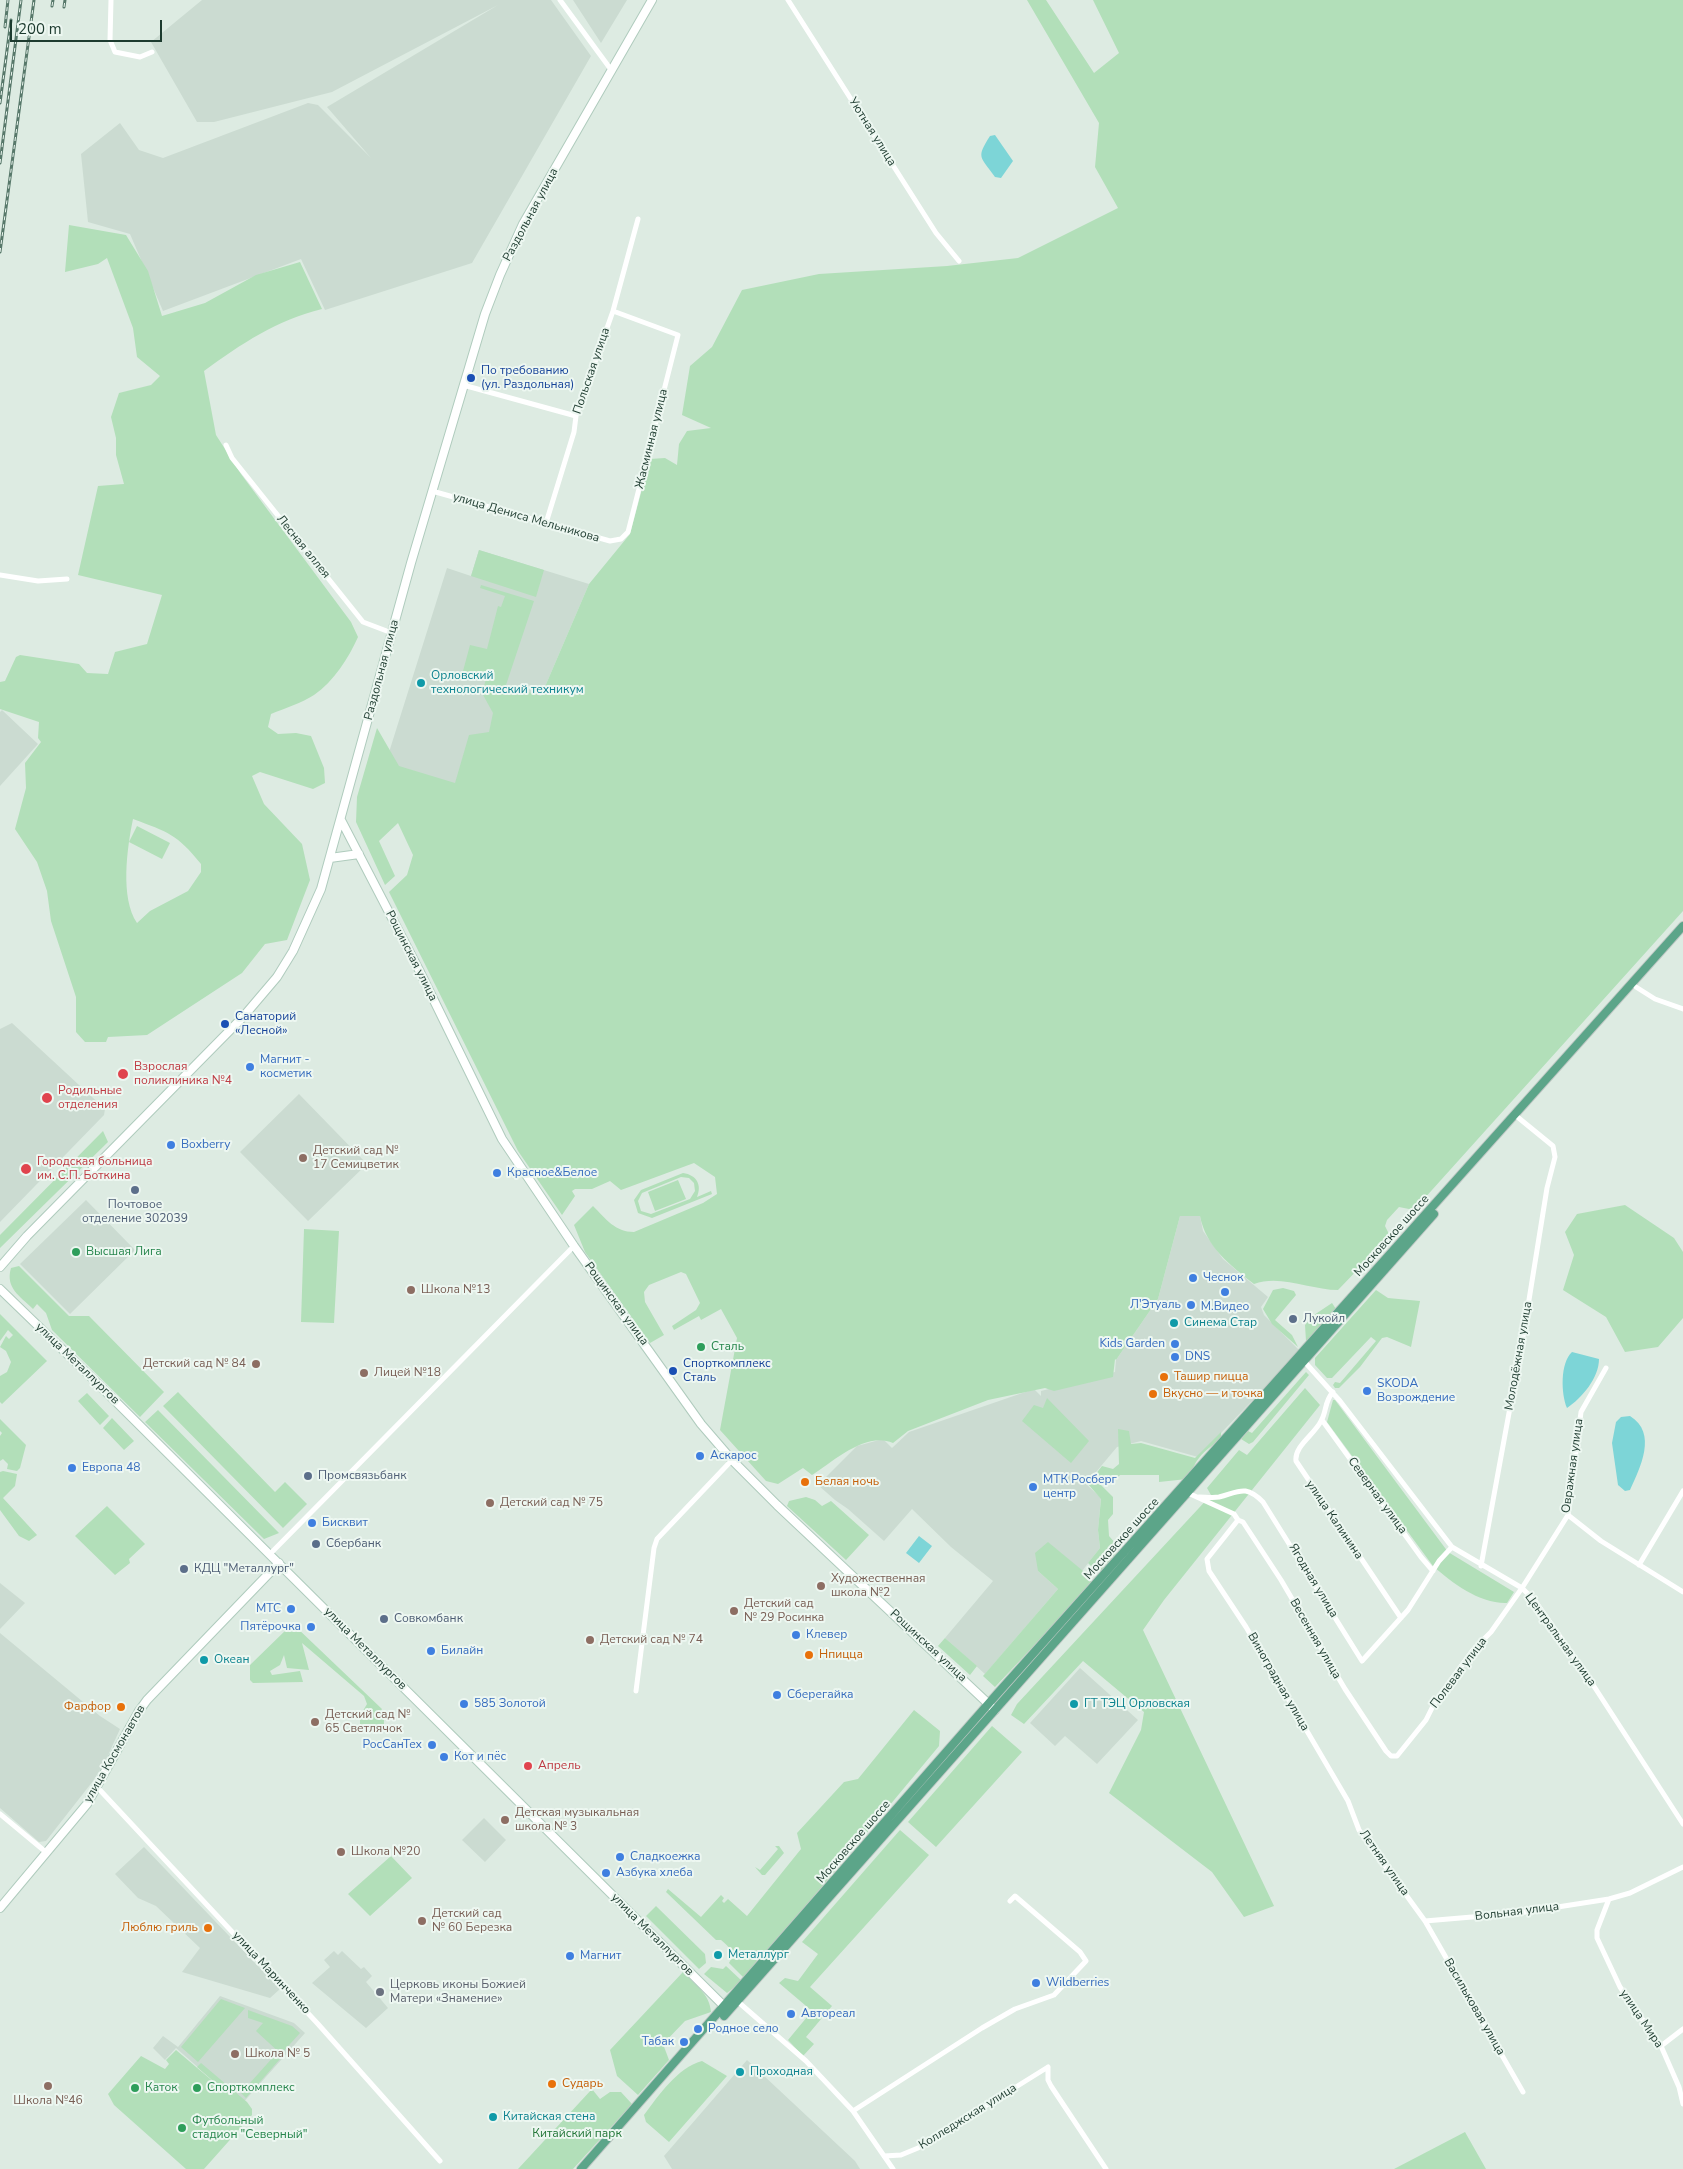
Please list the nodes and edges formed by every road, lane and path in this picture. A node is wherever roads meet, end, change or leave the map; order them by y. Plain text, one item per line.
1 (110, 0) edge
2 (560, 0) edge
3 (652, 0) edge
4 (788, 0) edge
5 (152, 52) dead end
6 (612, 71) junction
7 (638, 219) dead end
8 (959, 261) dead end
9 (613, 311) junction
10 (463, 385) junction
11 (576, 416) junction
12 (226, 446) dead end
13 (432, 491) junction
14 (546, 523) junction
15 (621, 539) joint
16 (0, 575) edge
17 (68, 579) dead end
18 (392, 633) junction
19 (341, 820) junction
20 (360, 854) junction
21 (330, 858) junction
22 (1683, 926) edge
23 (1683, 934) edge
24 (1636, 987) junction
25 (1683, 1009) edge
26 (1517, 1117) junction
27 (574, 1246) junction
28 (0, 1267) edge
29 (0, 1290) edge
30 (1302, 1359) junction
31 (1606, 1368) dead end
32 (1333, 1392) junction
33 (1321, 1421) junction
34 (732, 1460) junction
35 (1683, 1491) edge
36 (1192, 1495) junction
37 (1568, 1515) junction
38 (1238, 1520) junction
39 (1452, 1548) junction
40 (270, 1554) junction
41 (279, 1563) junction
42 (1639, 1565) junction
43 (1481, 1566) junction
44 (1433, 1571) junction
45 (1522, 1588) junction
46 (1683, 1592) edge
47 (1401, 1618) junction
48 (636, 1691) dead end
49 (988, 1704) junction
50 (995, 1710) junction
51 (1395, 1756) joint
52 (98, 1788) junction
53 (1348, 1801) joint
54 (0, 1814) edge
55 (1683, 1824) edge
56 (47, 1853) junction
57 (1683, 1867) edge
58 (1609, 1899) junction
59 (1010, 1902) dead end
60 (0, 1908) edge
61 (1425, 1922) junction
62 (735, 1999) junction
63 (727, 2009) junction
64 (1683, 2029) edge
65 (1661, 2046) junction
66 (1523, 2092) dead end
67 (1683, 2104) edge
68 (853, 2111) junction
69 (884, 2156) junction
70 (440, 2161) dead end
71 (581, 2169) edge
72 (588, 2169) edge
73 (893, 2169) edge
74 (1106, 2169) edge

1 - 5 street
2 - 6 street
3 - 6 main road, Раздольная улица
4 - 8 street, Уютная улица
6 - 10 main road, Раздольная улица
7 - 9 street, Польская улица
9 - 11 street, Польская улица
9 - 15 street, Жасминная улица
10 - 11 street
10 - 13 main road, Раздольная улица
11 - 14 street, Польская улица
12 - 18 street, Лесная аллея
13 - 14 street, улица Дениса Мельникова
13 - 18 main road, Раздольная улица
14 - 15 street, улица Дениса Мельникова
16 - 17 street
18 - 19 main road, Раздольная улица
19 - 20 main road, Рощинская улица
19 - 21 main road, Раздольная улица
20 - 21 main road
20 - 27 main road, Рощинская улица
21 - 28 main road, Раздольная улица
22 - 26 main road, Московское шоссе
23 - 24 main road, Московское шоссе
24 - 25 street
24 - 26 main road, Московское шоссе
26 - 30 main road, Московское шоссе
26 - 43 street, Молодёжная улица
27 - 34 main road, Рощинская улица
27 - 40 street
29 - 40 main road, улица Металлургов
30 - 32 street, Центральная улица
30 - 36 main road, Московское шоссе
30 - 49 main road, Московское шоссе
31 - 37 street, Овражная улица
32 - 33 street
32 - 39 street, Центральная улица
33 - 44 street, Северная улица
33 - 47 street, улица Калинина
34 - 48 street
34 - 49 main road, Рощинская улица
35 - 42 street
36 - 38 street, Весенняя улица
36 - 47 street, Ягодная улица
36 - 50 main road, Московское шоссе
37 - 42 street
37 - 45 street, Овражная улица
38 - 51 street, Весенняя улица
38 - 53 street, Виноградная улица
39 - 43 street, Центральная улица
39 - 44 street
40 - 41 main road, улица Металлургов
41 - 52 main road, улица Космонавтов
41 - 63 main road, улица Металлургов
42 - 46 street
43 - 45 street, Центральная улица
44 - 47 street
45 - 51 street, Полевая улица
45 - 55 street, Центральная улица
49 - 50 main road, Рощинская улица
49 - 62 main road, Московское шоссе
50 - 62 main road, Московское шоссе
52 - 56 main road, улица Космонавтов
52 - 70 street, улица Маринченко
53 - 61 street, Летняя улица
54 - 56 street
56 - 60 main road, улица Космонавтов
57 - 58 street, Вольная улица
58 - 61 street, Вольная улица
58 - 65 street, улица Мира
59 - 68 street
61 - 66 street, Васильковая улица
62 - 63 main road, Московское шоссе
62 - 68 street
63 - 71 main road, Московское шоссе
63 - 72 main road, Московское шоссе
64 - 65 street
65 - 67 street, улица Мира
68 - 69 street
69 - 73 street
69 - 74 street, Колледжская улица

